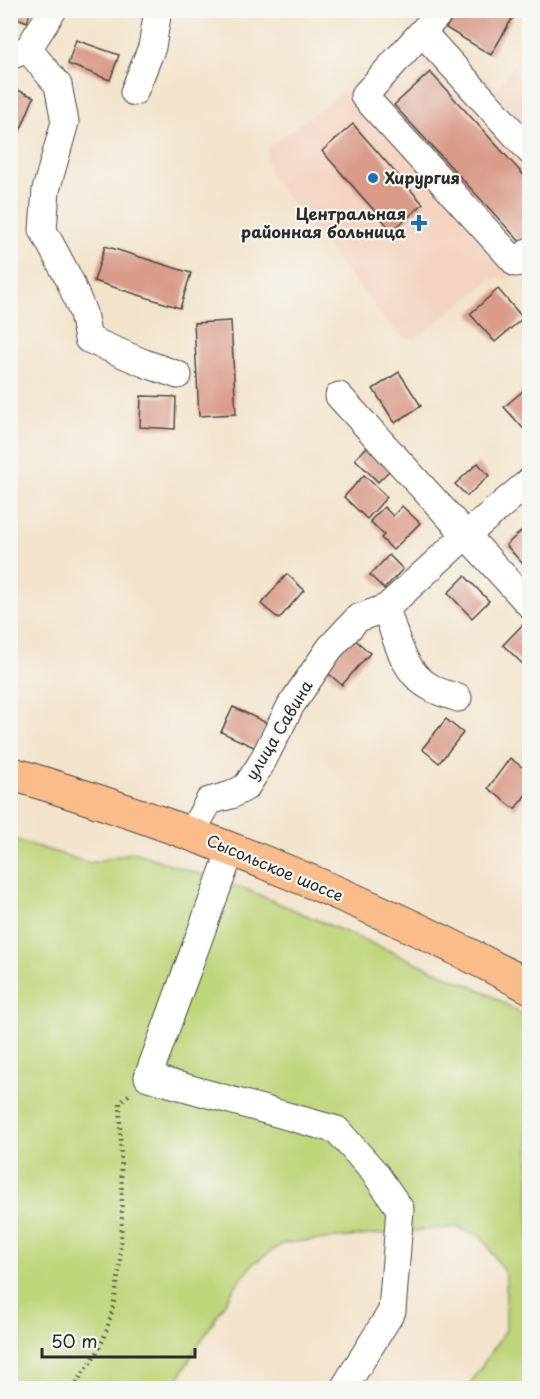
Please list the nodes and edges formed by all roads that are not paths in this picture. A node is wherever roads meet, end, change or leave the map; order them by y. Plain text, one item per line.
1 (53, 10) edge
2 (158, 10) edge
3 (442, 10) edge
4 (422, 32) junction
5 (19, 52) edge
6 (134, 92) dead end
7 (530, 152) edge
8 (530, 251) edge
9 (178, 375) dead end
10 (339, 396) dead end
11 (530, 481) edge
12 (465, 536) junction
13 (530, 605) edge
14 (386, 608) junction
15 (458, 698) dead end
16 (10, 772) edge
17 (191, 834) junction
18 (231, 850) junction
19 (530, 987) edge
20 (344, 1389) edge

1 - 5 street
2 - 6 street
3 - 4 street
4 - 7 street
4 - 8 street
5 - 9 street
10 - 12 street
11 - 12 street, улица Савина
12 - 13 street
12 - 14 street, улица Савина
14 - 15 street
14 - 17 street, улица Савина
16 - 17 highway, Сысольское шоссе
17 - 18 highway, Сысольское шоссе
18 - 19 highway, Сысольское шоссе
18 - 20 street

